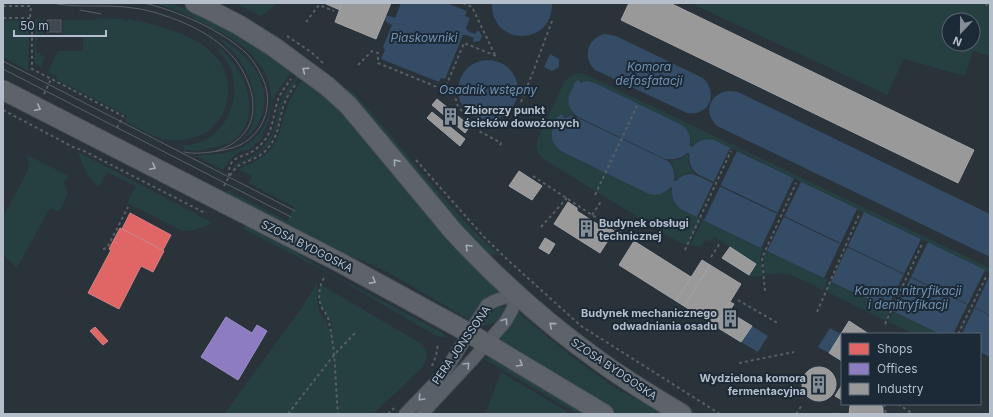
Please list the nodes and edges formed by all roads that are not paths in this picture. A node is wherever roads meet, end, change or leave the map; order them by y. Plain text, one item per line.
1 (195, 3) edge
2 (3, 90) edge
3 (517, 295) junction
4 (469, 333) junction
5 (486, 344) junction
6 (401, 409) edge
7 (422, 414) edge
8 (604, 414) edge
9 (682, 414) edge

3 -> 1 main road, SZOSA BYDGOSKA
2 -> 4 main road, SZOSA BYDGOSKA
3 - 4 street, PERA JONSSONA
5 -> 3 street, PERA JONSSONA
9 -> 3 main road, SZOSA BYDGOSKA
4 - 5 main road, SZOSA BYDGOSKA
4 -> 6 street, PERA JONSSONA
7 -> 5 street, PERA JONSSONA
5 -> 8 main road, SZOSA BYDGOSKA

